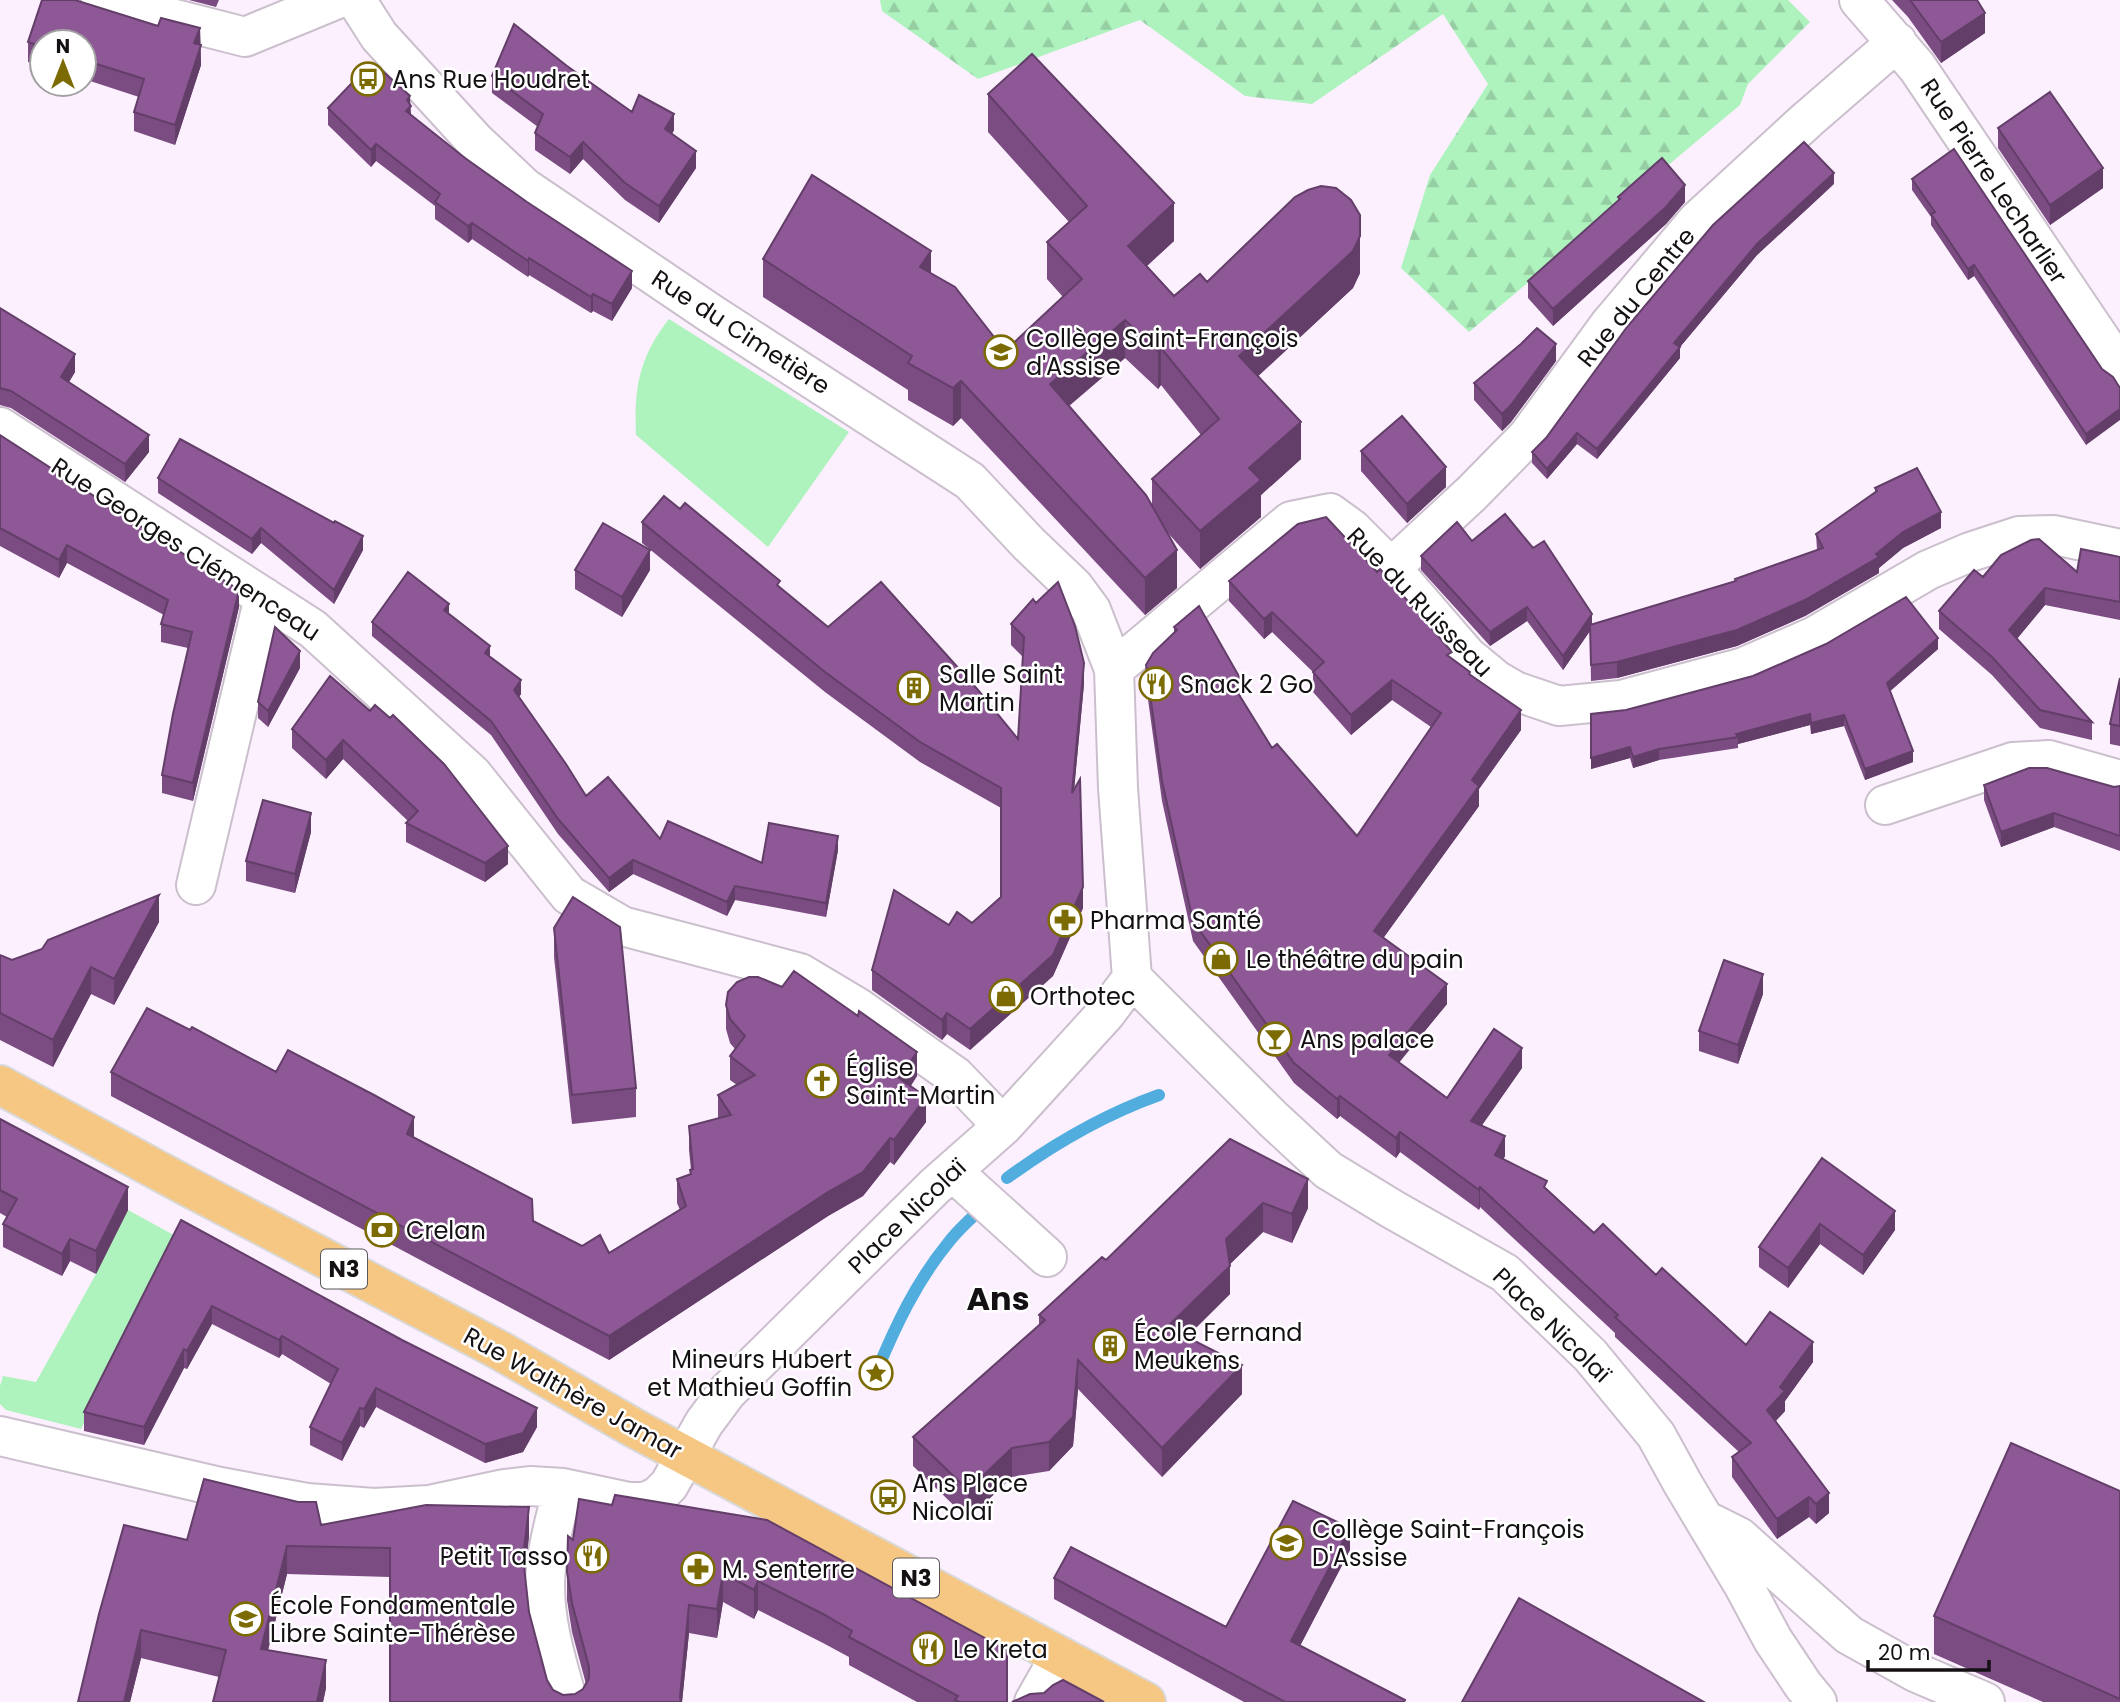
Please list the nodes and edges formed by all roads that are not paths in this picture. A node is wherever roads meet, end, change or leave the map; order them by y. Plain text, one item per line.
1 (101, 0) edge
2 (335, 0) edge
3 (356, 0) edge
4 (1859, 0) edge
5 (1897, 42) junction
6 (2120, 368) edge
7 (0, 427) edge
8 (2120, 549) edge
9 (1391, 568) junction
10 (264, 597) junction
11 (1114, 669) junction
12 (2120, 780) edge
13 (1885, 805) dead end
14 (196, 885) dead end
15 (1132, 978) junction
16 (0, 1085) edge
17 (1003, 1126) junction
18 (952, 1171) junction
19 (1047, 1257) dead end
20 (0, 1436) edge
21 (686, 1455) junction
22 (563, 1488) junction
23 (1705, 1520) junction
24 (1060, 1656) junction
25 (568, 1702) edge
26 (1034, 1702) edge
27 (1146, 1702) edge
28 (1817, 1702) edge
29 (1985, 1702) edge

1 - 2 street
3 - 11 street, Rue du Cimetière
4 - 5 street, Rue Pierre Lecharlier
5 - 6 street, Rue Pierre Lecharlier
5 - 9 street, Rue du Centre
7 - 10 street, Rue Georges Clémenceau
8 - 9 street, Rue du Ruisseau
9 - 11 street, Rue du Ruisseau
10 - 14 street
10 - 17 street, Rue Georges Clémenceau
11 - 15 street
12 - 13 street
15 - 17 street, Place Nicolaï
15 - 23 street, Place Nicolaï
16 - 21 main road, Rue Walthère Jamar / N3
17 - 18 street, Place Nicolaï
18 - 19 street
18 - 21 street, Place Nicolaï
20 - 22 street, Place Nicolaï
21 - 22 street, Place Nicolaï
21 - 24 main road, Rue Walthère Jamar / N3
22 - 25 street
23 - 28 street, Place Nicolaï
23 - 29 street
24 - 26 street
24 - 27 main road, Rue Walthère Jamar / N3

